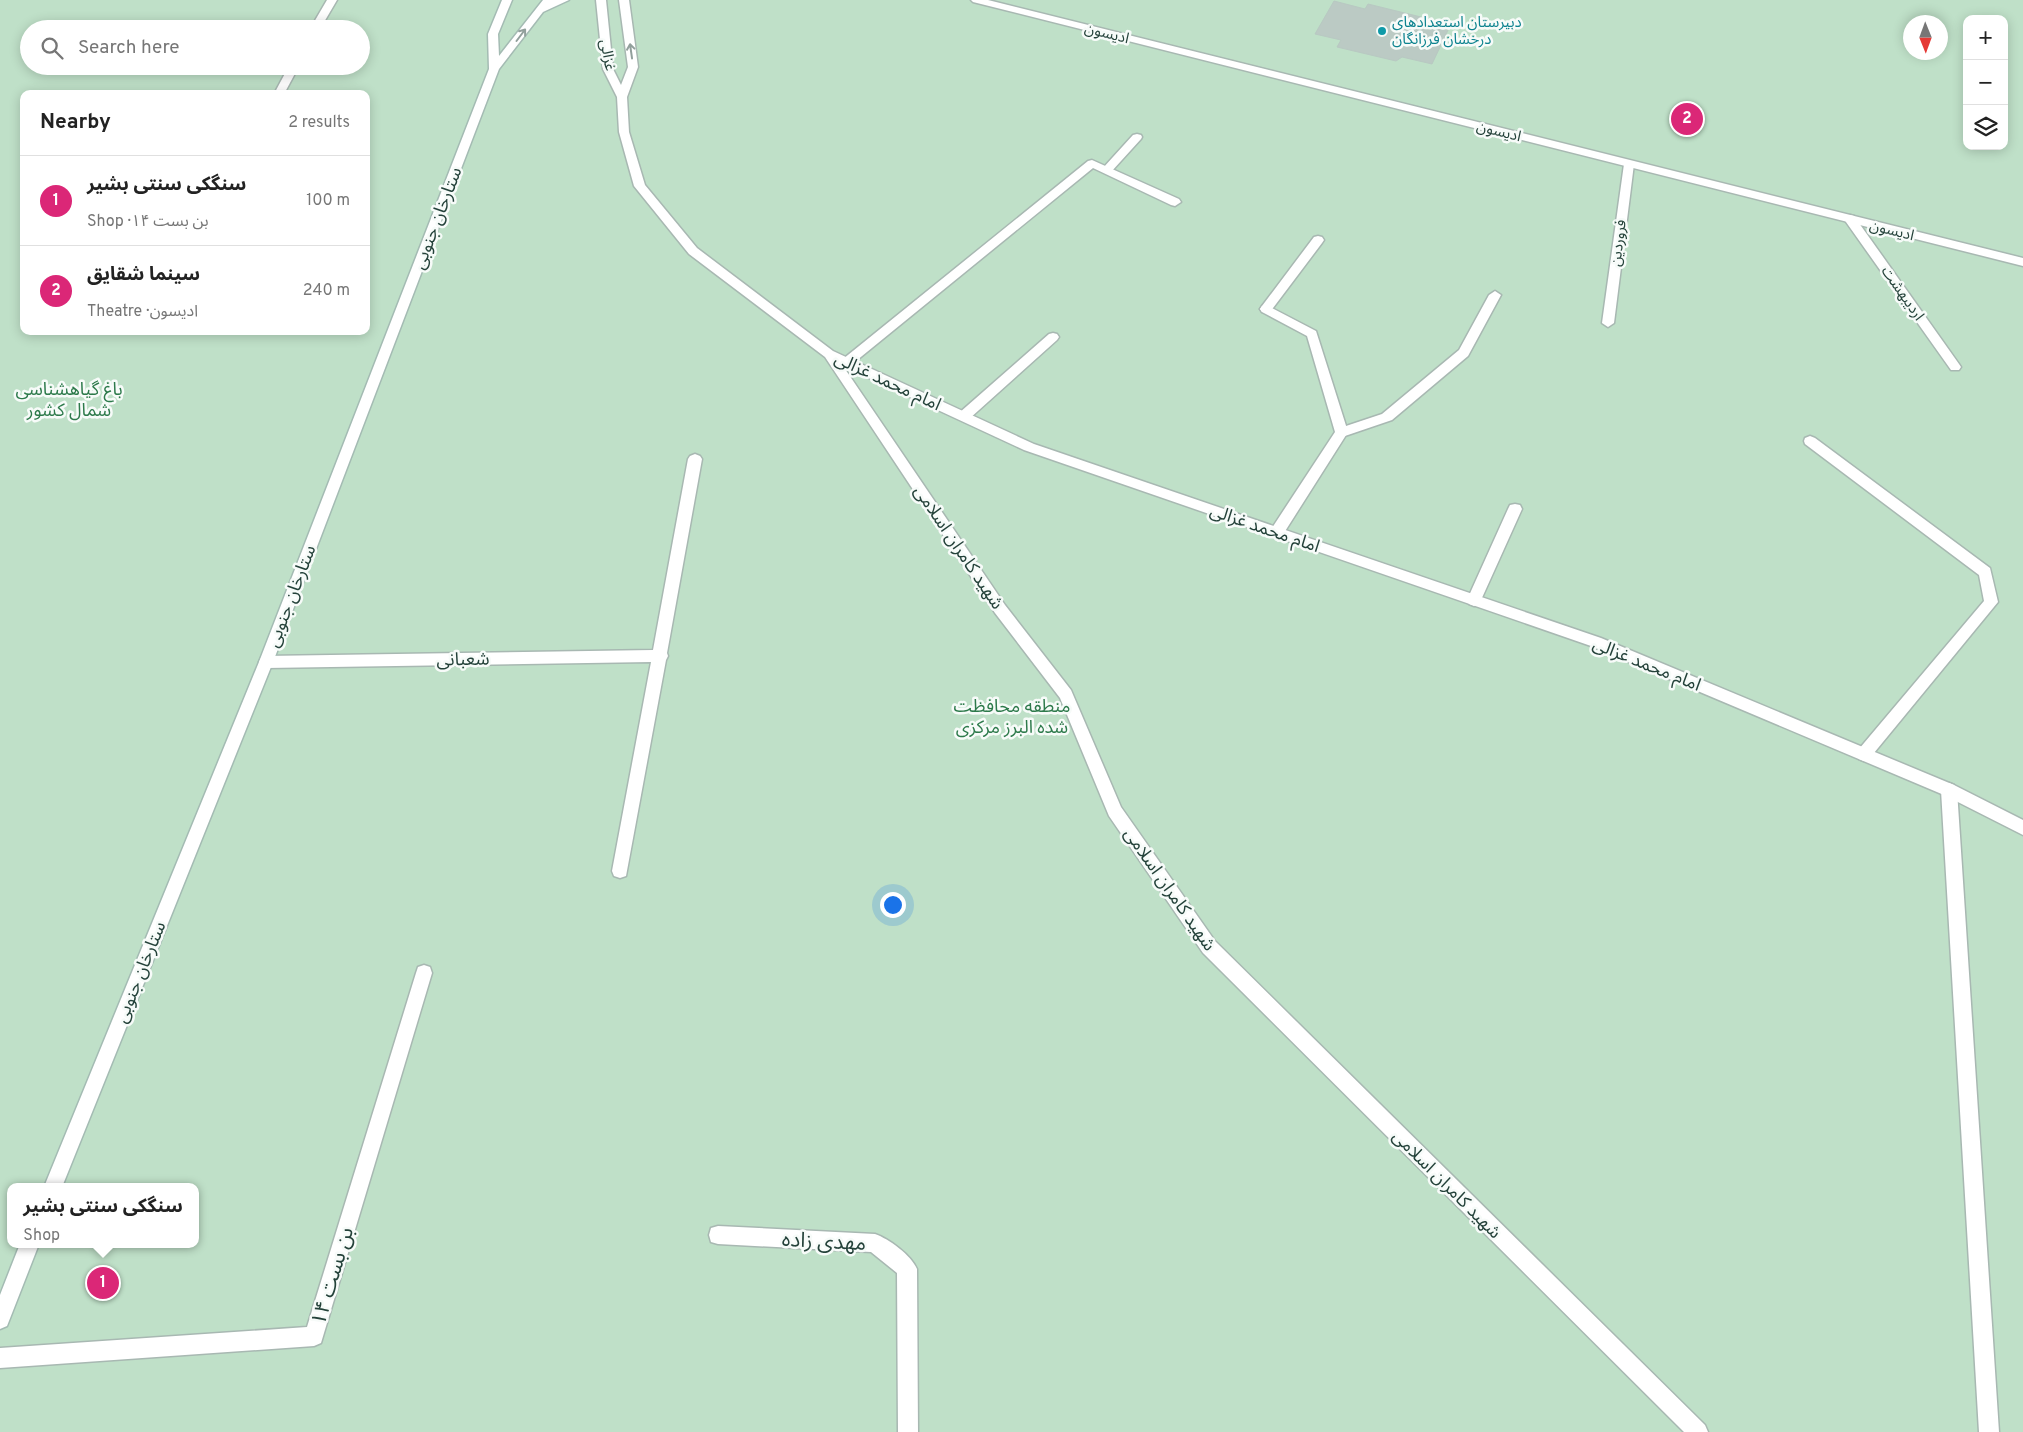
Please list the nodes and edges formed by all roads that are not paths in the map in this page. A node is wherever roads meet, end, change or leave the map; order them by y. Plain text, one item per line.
1 (332, 0) edge
2 (506, 0) edge
3 (548, 0) edge
4 (564, 0) edge
5 (601, 0) edge
6 (624, 0) edge
7 (976, 0) edge
8 (536, 14) junction
9 (320, 20) edge
10 (494, 70) junction
11 (289, 75) edge
12 (281, 90) edge
13 (622, 97) junction
14 (1137, 137) dead end
15 (1629, 164) junction
16 (1107, 170) junction
17 (1175, 202) dead end
18 (1850, 219) junction
19 (1318, 240) dead end
20 (2023, 262) edge
21 (1495, 295) dead end
22 (1608, 323) dead end
23 (1053, 336) dead end
24 (828, 354) junction
25 (847, 362) junction
26 (1955, 367) dead end
27 (964, 416) junction
28 (1342, 432) junction
29 (1810, 441) dead end
30 (695, 459) dead end
31 (1515, 509) dead end
32 (1277, 532) junction
33 (1474, 600) junction
34 (660, 656) junction
35 (266, 662) junction
36 (1864, 754) junction
37 (1949, 790) junction
38 (2023, 828) edge
39 (620, 871) dead end
40 (424, 973) dead end
41 (56, 1183) edge
42 (718, 1235) dead end
43 (28, 1248) edge
44 (0, 1319) edge
45 (0, 1358) edge
46 (908, 1432) edge
47 (1698, 1432) edge
48 (1989, 1432) edge

1 - 9 street
2 - 10 street, ستارخان جنوبی
3 - 8 street
4 - 8 street
5 - 13 street, غزالی
13 -> 6 street, غزالی
7 - 15 street, ادیسون
10 -> 8 street
10 - 35 street, ستارخان جنوبی
11 - 12 street
13 - 24 street, امام محمد غزالی
14 - 16 street
15 - 18 street, ادیسون
15 - 22 street, فروردین
16 - 17 street
16 - 25 street
18 - 20 street, ادیسون
18 - 26 street, اردیبهشت
19 - 28 street
21 - 28 street
23 - 27 street
24 - 25 street, امام محمد غزالی
24 - 47 street, شهید کامران اسلامی
25 - 27 street, امام محمد غزالی
27 - 32 street, امام محمد غزالی
28 - 32 street
29 - 36 street
30 - 34 street
31 - 33 street
32 - 33 street, امام محمد غزالی
33 - 36 street, امام محمد غزالی
34 - 35 street, شعبانی
34 - 39 street
35 - 41 street, ستارخان جنوبی
36 - 37 street, امام محمد غزالی
37 - 38 street, امام محمد غزالی
37 - 48 street
40 - 45 street, بن بست ۱۴
42 - 46 street, مهدی زاده
43 - 44 street

